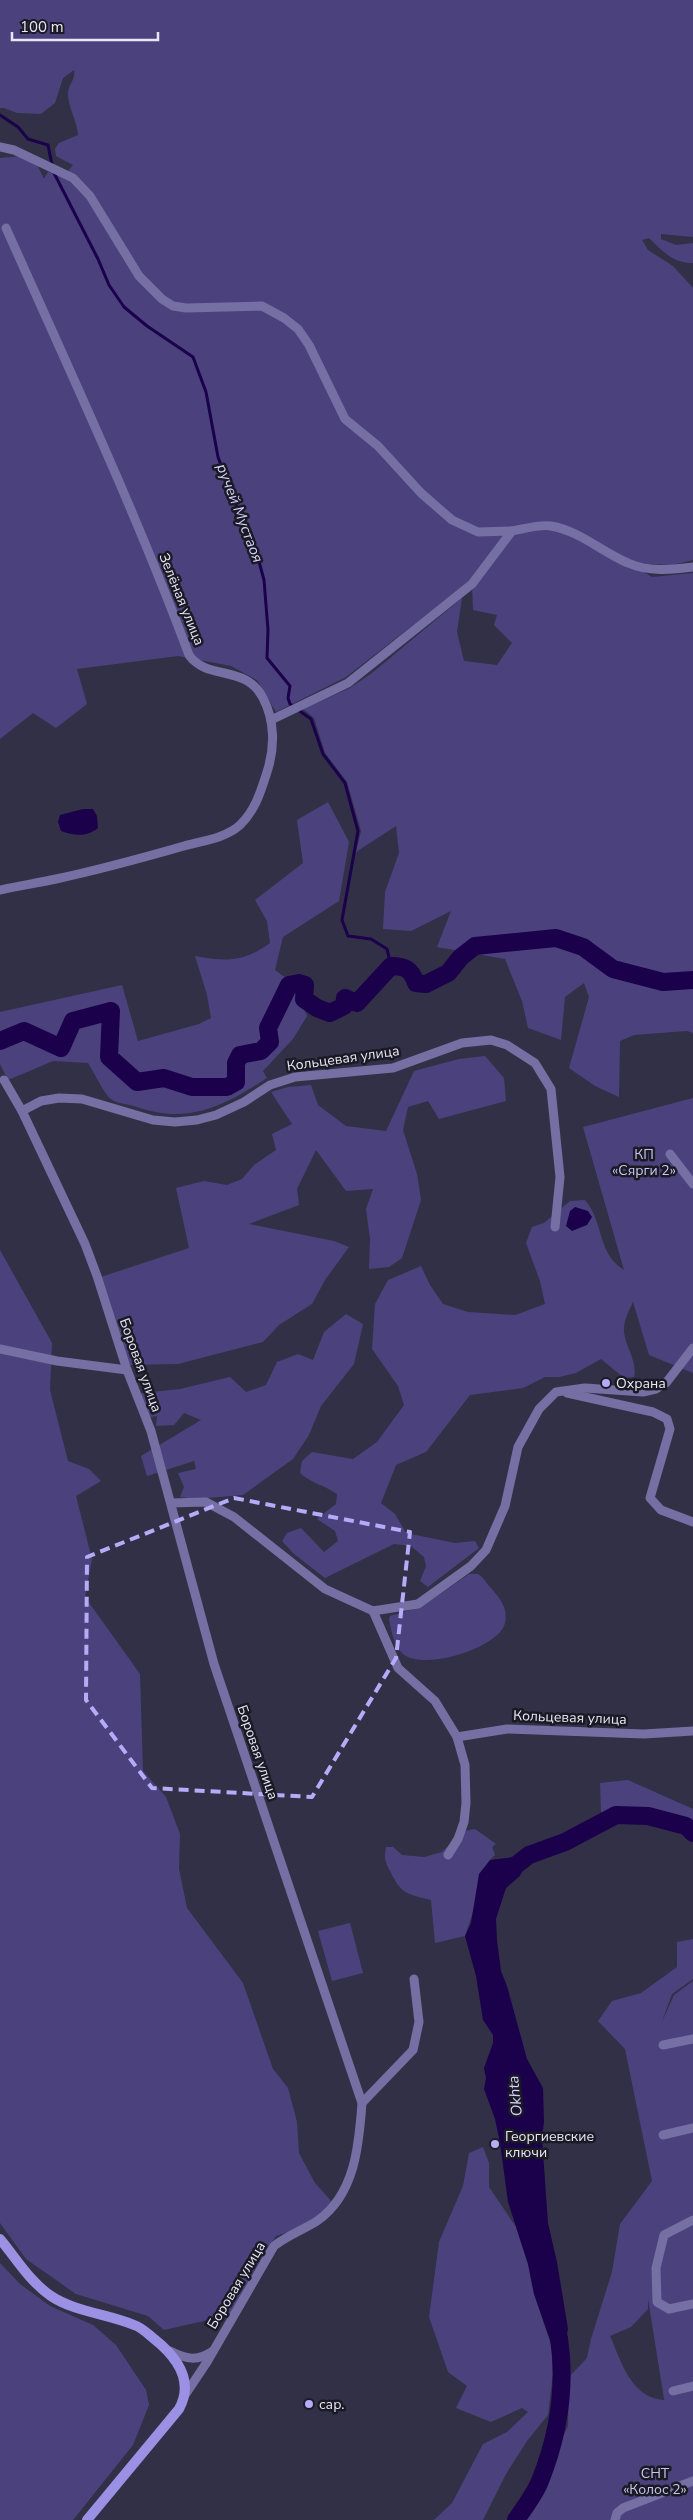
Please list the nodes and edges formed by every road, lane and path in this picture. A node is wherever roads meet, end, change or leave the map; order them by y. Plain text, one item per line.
1 (0, 147) edge
2 (6, 228) dead end
3 (512, 531) junction
4 (693, 567) edge
5 (271, 720) junction
6 (0, 890) edge
7 (4, 1080) dead end
8 (22, 1111) junction
9 (670, 1154) dead end
10 (693, 1184) edge
11 (555, 1227) dead end
12 (693, 1348) edge
13 (0, 1349) edge
14 (127, 1370) junction
15 (556, 1392) junction
16 (171, 1503) junction
17 (693, 1522) edge
18 (373, 1611) junction
19 (693, 1731) edge
20 (457, 1737) junction
21 (448, 1855) dead end
22 (414, 1979) dead end
23 (693, 2039) edge
24 (663, 2045) dead end
25 (362, 2103) junction
26 (693, 2128) edge
27 (663, 2135) dead end
28 (693, 2220) edge
29 (0, 2238) edge
30 (693, 2304) edge
31 (170, 2351) junction
32 (213, 2351) junction
33 (693, 2386) edge
34 (673, 2391) dead end
35 (185, 2394) junction
36 (693, 2481) edge
37 (87, 2520) edge
38 (615, 2520) edge

1 - 3 street
2 - 5 street, Зелёная улица
3 - 4 street
3 - 5 street
5 - 6 street, Зелёная улица
7 - 8 street, Боровая улица
8 - 11 street, Кольцевая улица
8 - 14 street, Боровая улица
9 - 10 street
12 - 15 street
13 - 14 street
14 - 16 street, Боровая улица
15 - 17 street
15 - 18 street
16 - 18 street
16 - 25 street, Боровая улица
18 - 20 street
19 - 20 street, Кольцевая улица
20 - 21 street
22 - 25 street
23 - 24 street
25 - 32 street, Боровая улица
26 - 27 street
28 - 30 street
29 - 31 street
31 - 32 street
31 - 35 street
32 - 35 street, Боровая улица
33 - 34 street
35 - 37 street
36 - 38 street

